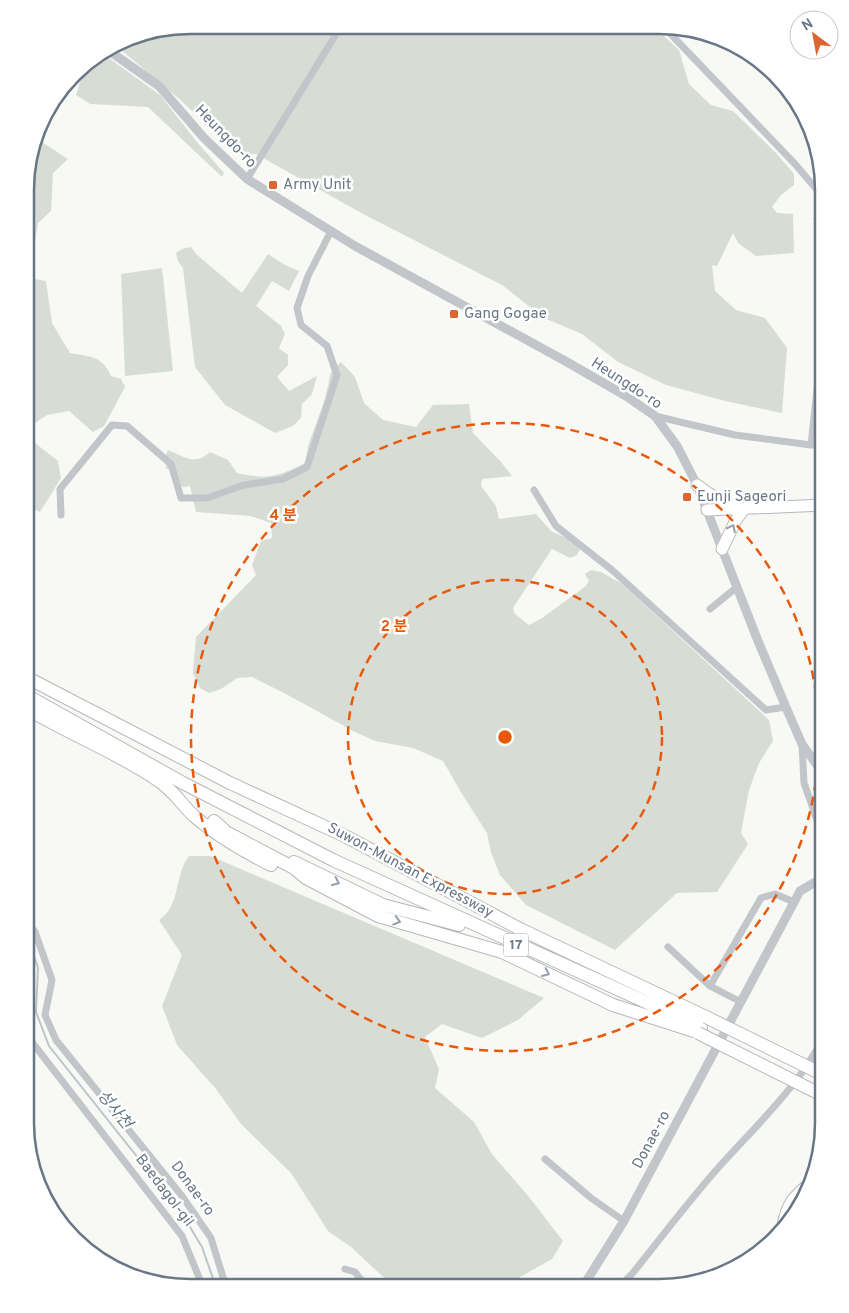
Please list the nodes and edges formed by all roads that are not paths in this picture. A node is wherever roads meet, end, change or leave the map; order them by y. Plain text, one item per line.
1 (336, 34) edge
2 (671, 35) edge
3 (114, 54) edge
4 (247, 179) junction
5 (815, 187) edge
6 (331, 231) junction
7 (815, 408) edge
8 (654, 416) junction
9 (811, 445) junction
10 (815, 445) edge
11 (697, 485) junction
12 (534, 490) dead end
13 (815, 505) edge
14 (744, 509) junction
15 (707, 510) junction
16 (61, 515) dead end
17 (722, 549) junction
18 (737, 587) junction
19 (710, 609) dead end
20 (34, 681) edge
21 (34, 700) edge
22 (786, 706) junction
23 (34, 712) edge
24 (802, 744) junction
25 (815, 762) edge
26 (815, 814) edge
27 (306, 878) junction
28 (815, 882) edge
29 (794, 902) junction
30 (34, 931) edge
31 (501, 938) junction
32 (668, 947) dead end
33 (710, 986) junction
34 (740, 1002) junction
35 (702, 1026) junction
36 (34, 1045) edge
37 (815, 1054) edge
38 (815, 1071) edge
39 (815, 1083) edge
40 (815, 1091) edge
41 (545, 1159) dead end
42 (798, 1194) edge
43 (786, 1214) edge
44 (624, 1221) junction
45 (345, 1269) dead end
46 (200, 1279) edge
47 (224, 1279) edge
48 (361, 1279) edge
49 (588, 1279) edge
50 (627, 1279) edge

1 - 4 street
2 - 5 street
3 - 4 street, Heungdo-ro
4 - 6 street, Heungdo-ro
6 - 8 street, Heungdo-ro
6 - 16 street
7 - 9 street
8 - 9 street
8 - 11 street, Heungdo-ro
9 - 10 street
11 - 14 main road
11 - 15 street, Heungdo-ro
12 - 22 street
13 - 14 main road
14 - 15 main road
17 -> 14 main road
15 - 17 street, Heungdo-ro
17 - 18 street, Heungdo-ro
18 - 19 street
18 - 22 street, Heungdo-ro
20 - 35 highway, Suwon-Munsan Expressway / 17
21 - 31 highway, Suwon-Munsan Expressway / 17
22 - 24 street, Heungdo-ro
23 - 27 highway
24 - 25 street, Heungdo-ro
24 - 26 street
27 -> 31 highway
27 -> 35 highway
28 - 29 street, Donae-ro
29 - 33 street
29 - 34 street, Donae-ro
30 - 47 street, Donae-ro
31 - 35 highway, Suwon-Munsan Expressway / 17
32 - 33 street
33 - 34 street
34 - 44 street, Donae-ro
35 - 38 highway, Suwon-Munsan Expressway / 17, bridge
35 - 39 highway, Suwon-Munsan Expressway / 17
35 - 40 highway, bridge
36 - 46 street, Baedagol-gil
37 - 50 street
41 - 44 street
42 - 43 highway
44 - 49 street, Donae-ro
45 - 48 street

